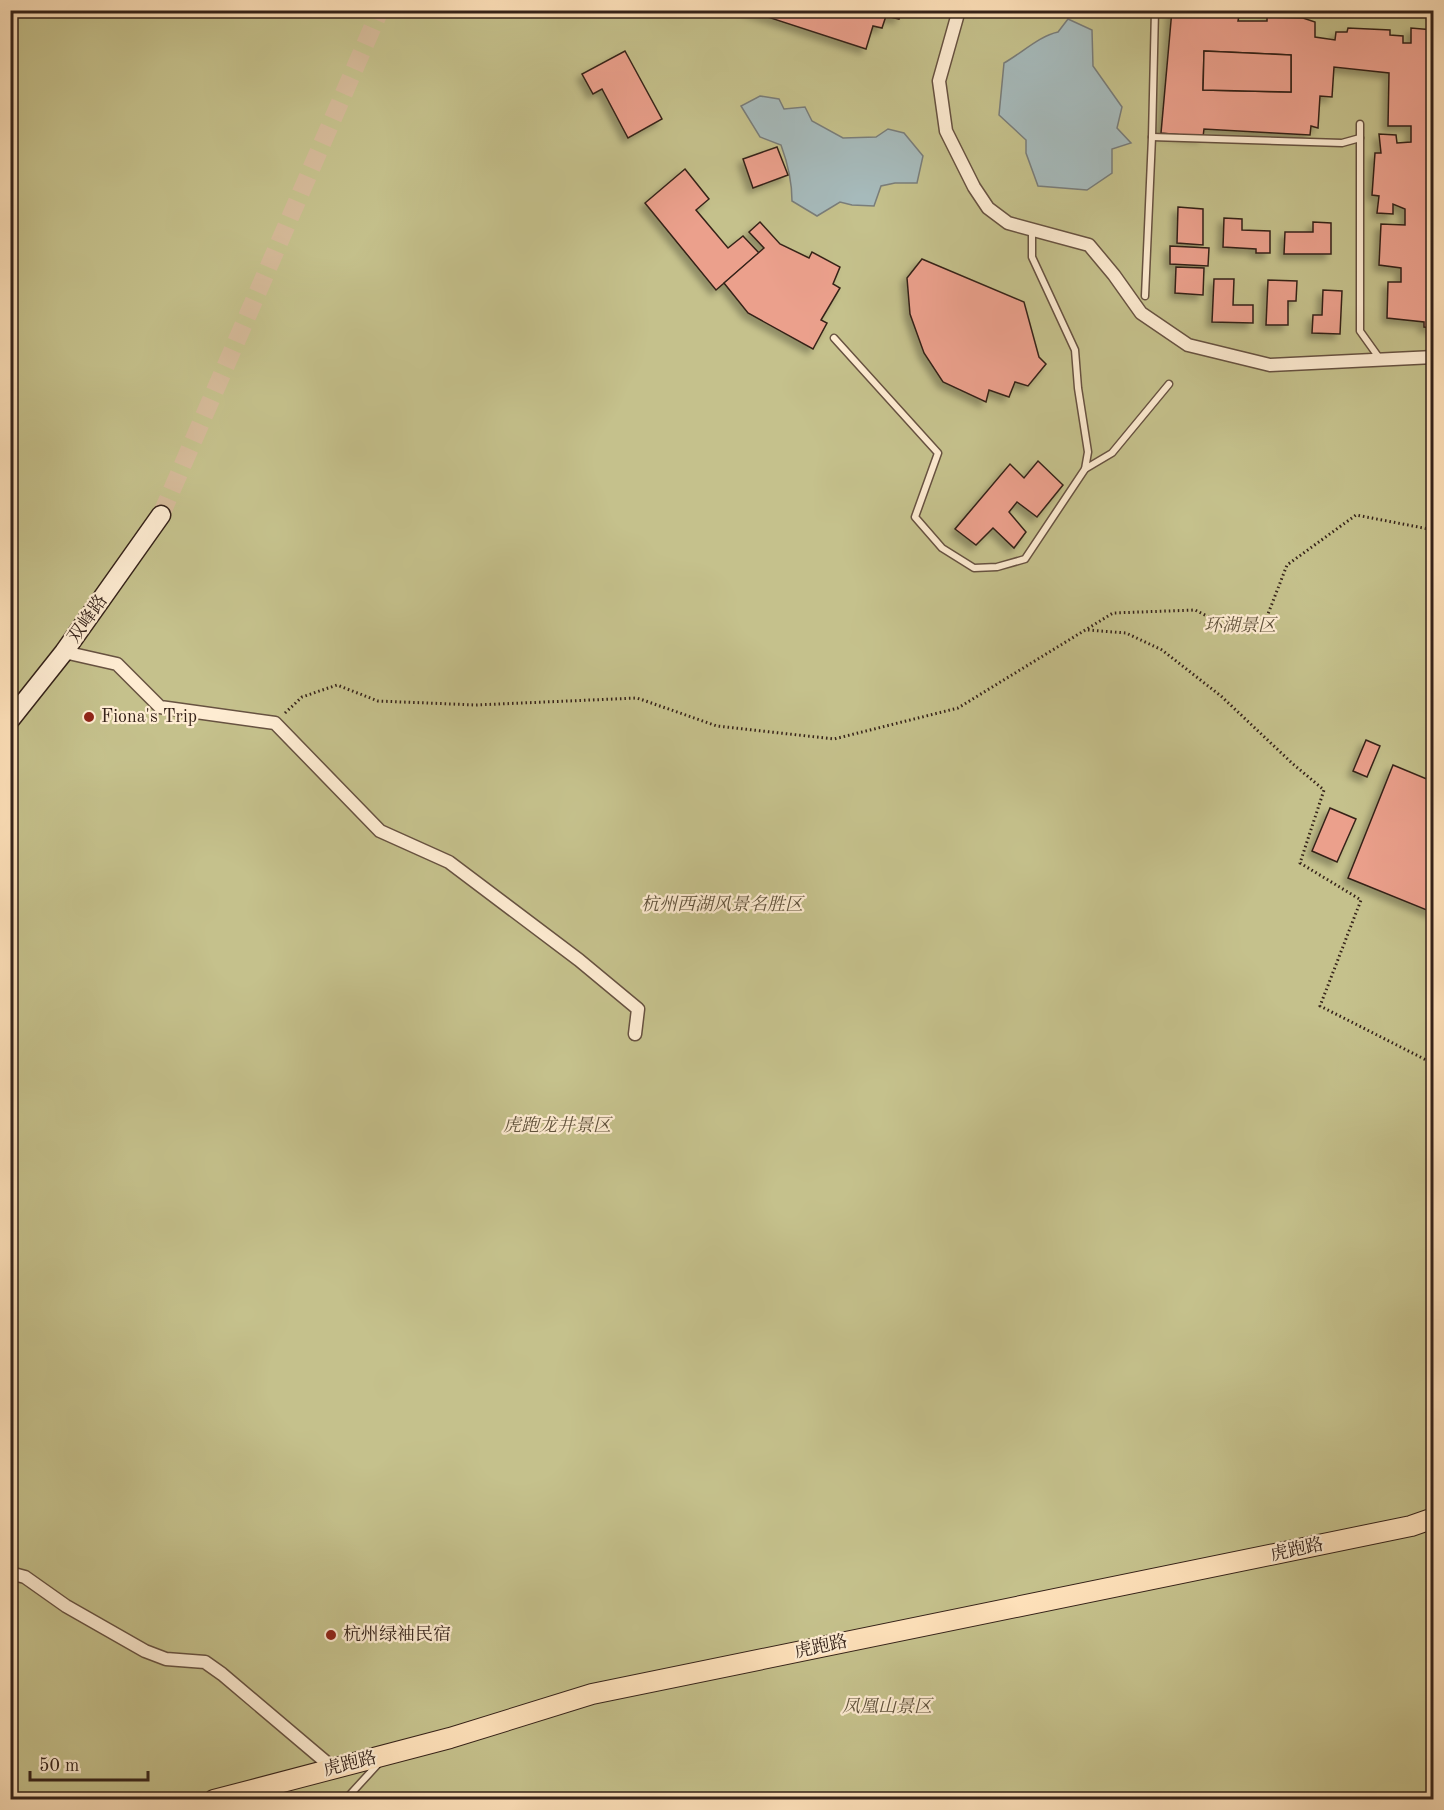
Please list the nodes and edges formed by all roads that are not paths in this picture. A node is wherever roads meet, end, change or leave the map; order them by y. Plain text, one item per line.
1 (959, 10) edge
2 (1155, 10) edge
3 (1359, 124) dead end
4 (1152, 137) junction
5 (1360, 138) junction
6 (1032, 230) junction
7 (1145, 296) dead end
8 (834, 339) dead end
9 (1434, 357) edge
10 (1380, 359) junction
11 (1169, 384) dead end
12 (1085, 469) junction
13 (161, 515) tunnel mouth
14 (64, 652) junction
15 (10, 720) edge
16 (635, 1034) dead end
17 (1434, 1518) edge
18 (10, 1573) edge
19 (386, 1755) junction
20 (333, 1768) junction
21 (214, 1800) edge
22 (345, 1800) edge

1 - 6 street
2 - 4 lane
3 - 5 lane
4 - 5 lane
4 - 7 lane
5 - 10 lane
6 - 10 street
6 - 12 lane
8 - 12 lane
9 - 10 street
11 - 12 lane
13 - 14 main road, 双峰路
14 - 15 main road, 双峰路
14 - 16 street
17 - 19 main road, 虎跑路
18 - 20 street
19 - 20 main road, 虎跑路
19 - 22 lane
20 - 21 main road, 虎跑路

